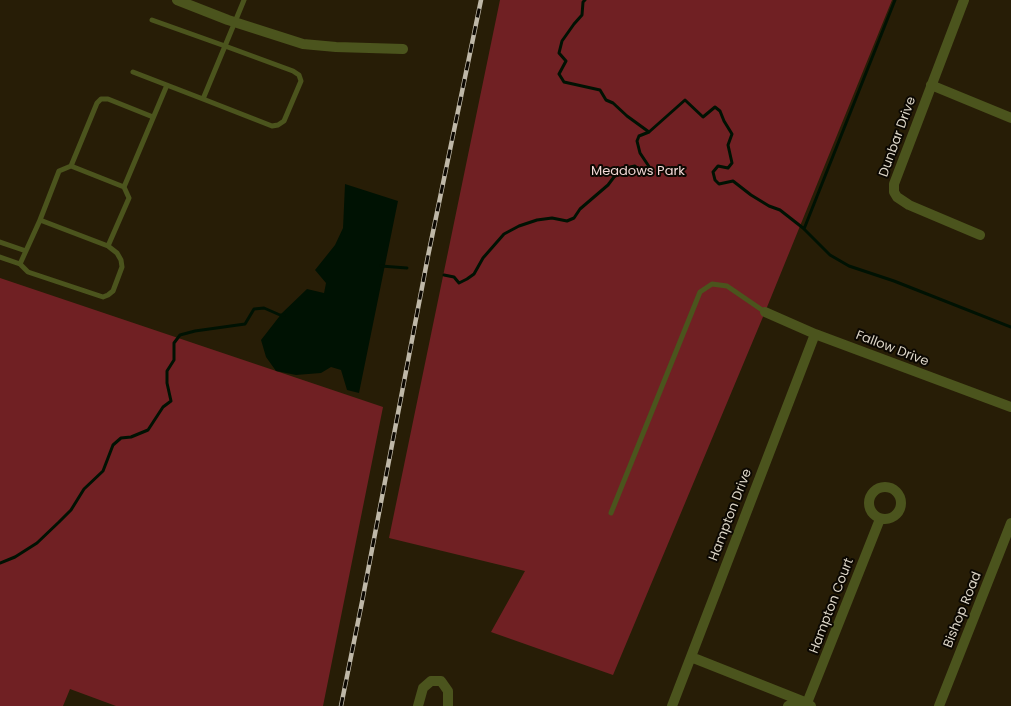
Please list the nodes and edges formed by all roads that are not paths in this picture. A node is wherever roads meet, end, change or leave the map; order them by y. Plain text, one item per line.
1 (177, 0) edge
2 (244, 0) edge
3 (964, 0) edge
4 (152, 20) dead end
5 (234, 22) junction
6 (225, 46) junction
7 (403, 49) dead end
8 (133, 72) dead end
9 (167, 85) junction
10 (931, 85) junction
11 (203, 99) junction
12 (153, 117) junction
13 (1011, 118) edge
14 (71, 166) junction
15 (124, 187) junction
16 (40, 220) junction
17 (980, 235) dead end
18 (0, 242) edge
19 (108, 246) junction
20 (26, 251) junction
21 (0, 257) edge
22 (20, 264) junction
23 (765, 312) joint
24 (815, 334) junction
25 (1011, 407) edge
26 (611, 513) dead end
27 (880, 519) dead end
28 (1011, 523) edge
29 (691, 657) junction
30 (809, 704) edge
31 (418, 706) edge
32 (448, 706) edge
33 (672, 706) edge
34 (788, 706) edge
35 (939, 706) edge

1 - 5 street
2 - 5 lane
3 - 10 street, Dunbar Drive
4 - 6 lane
5 - 6 lane
5 - 7 street
6 - 11 lane
6 - 11 lane
8 - 9 lane
9 - 11 lane
9 - 12 lane
10 - 13 street
10 - 17 street, Dunbar Drive
12 - 14 lane
12 - 15 lane
14 - 15 lane
14 - 16 lane
15 - 19 lane
16 - 19 lane
16 - 20 lane
18 - 20 lane
19 - 22 lane
20 - 22 lane
21 - 22 lane
23 - 24 street, Fallow Drive
23 - 26 lane
24 - 25 street, Fallow Drive
24 - 29 street, Hampton Drive
27 - 30 street, Hampton Court
28 - 35 street, Bishop Road
29 - 30 street
29 - 33 street, Hampton Drive
30 - 34 street
31 - 32 street

